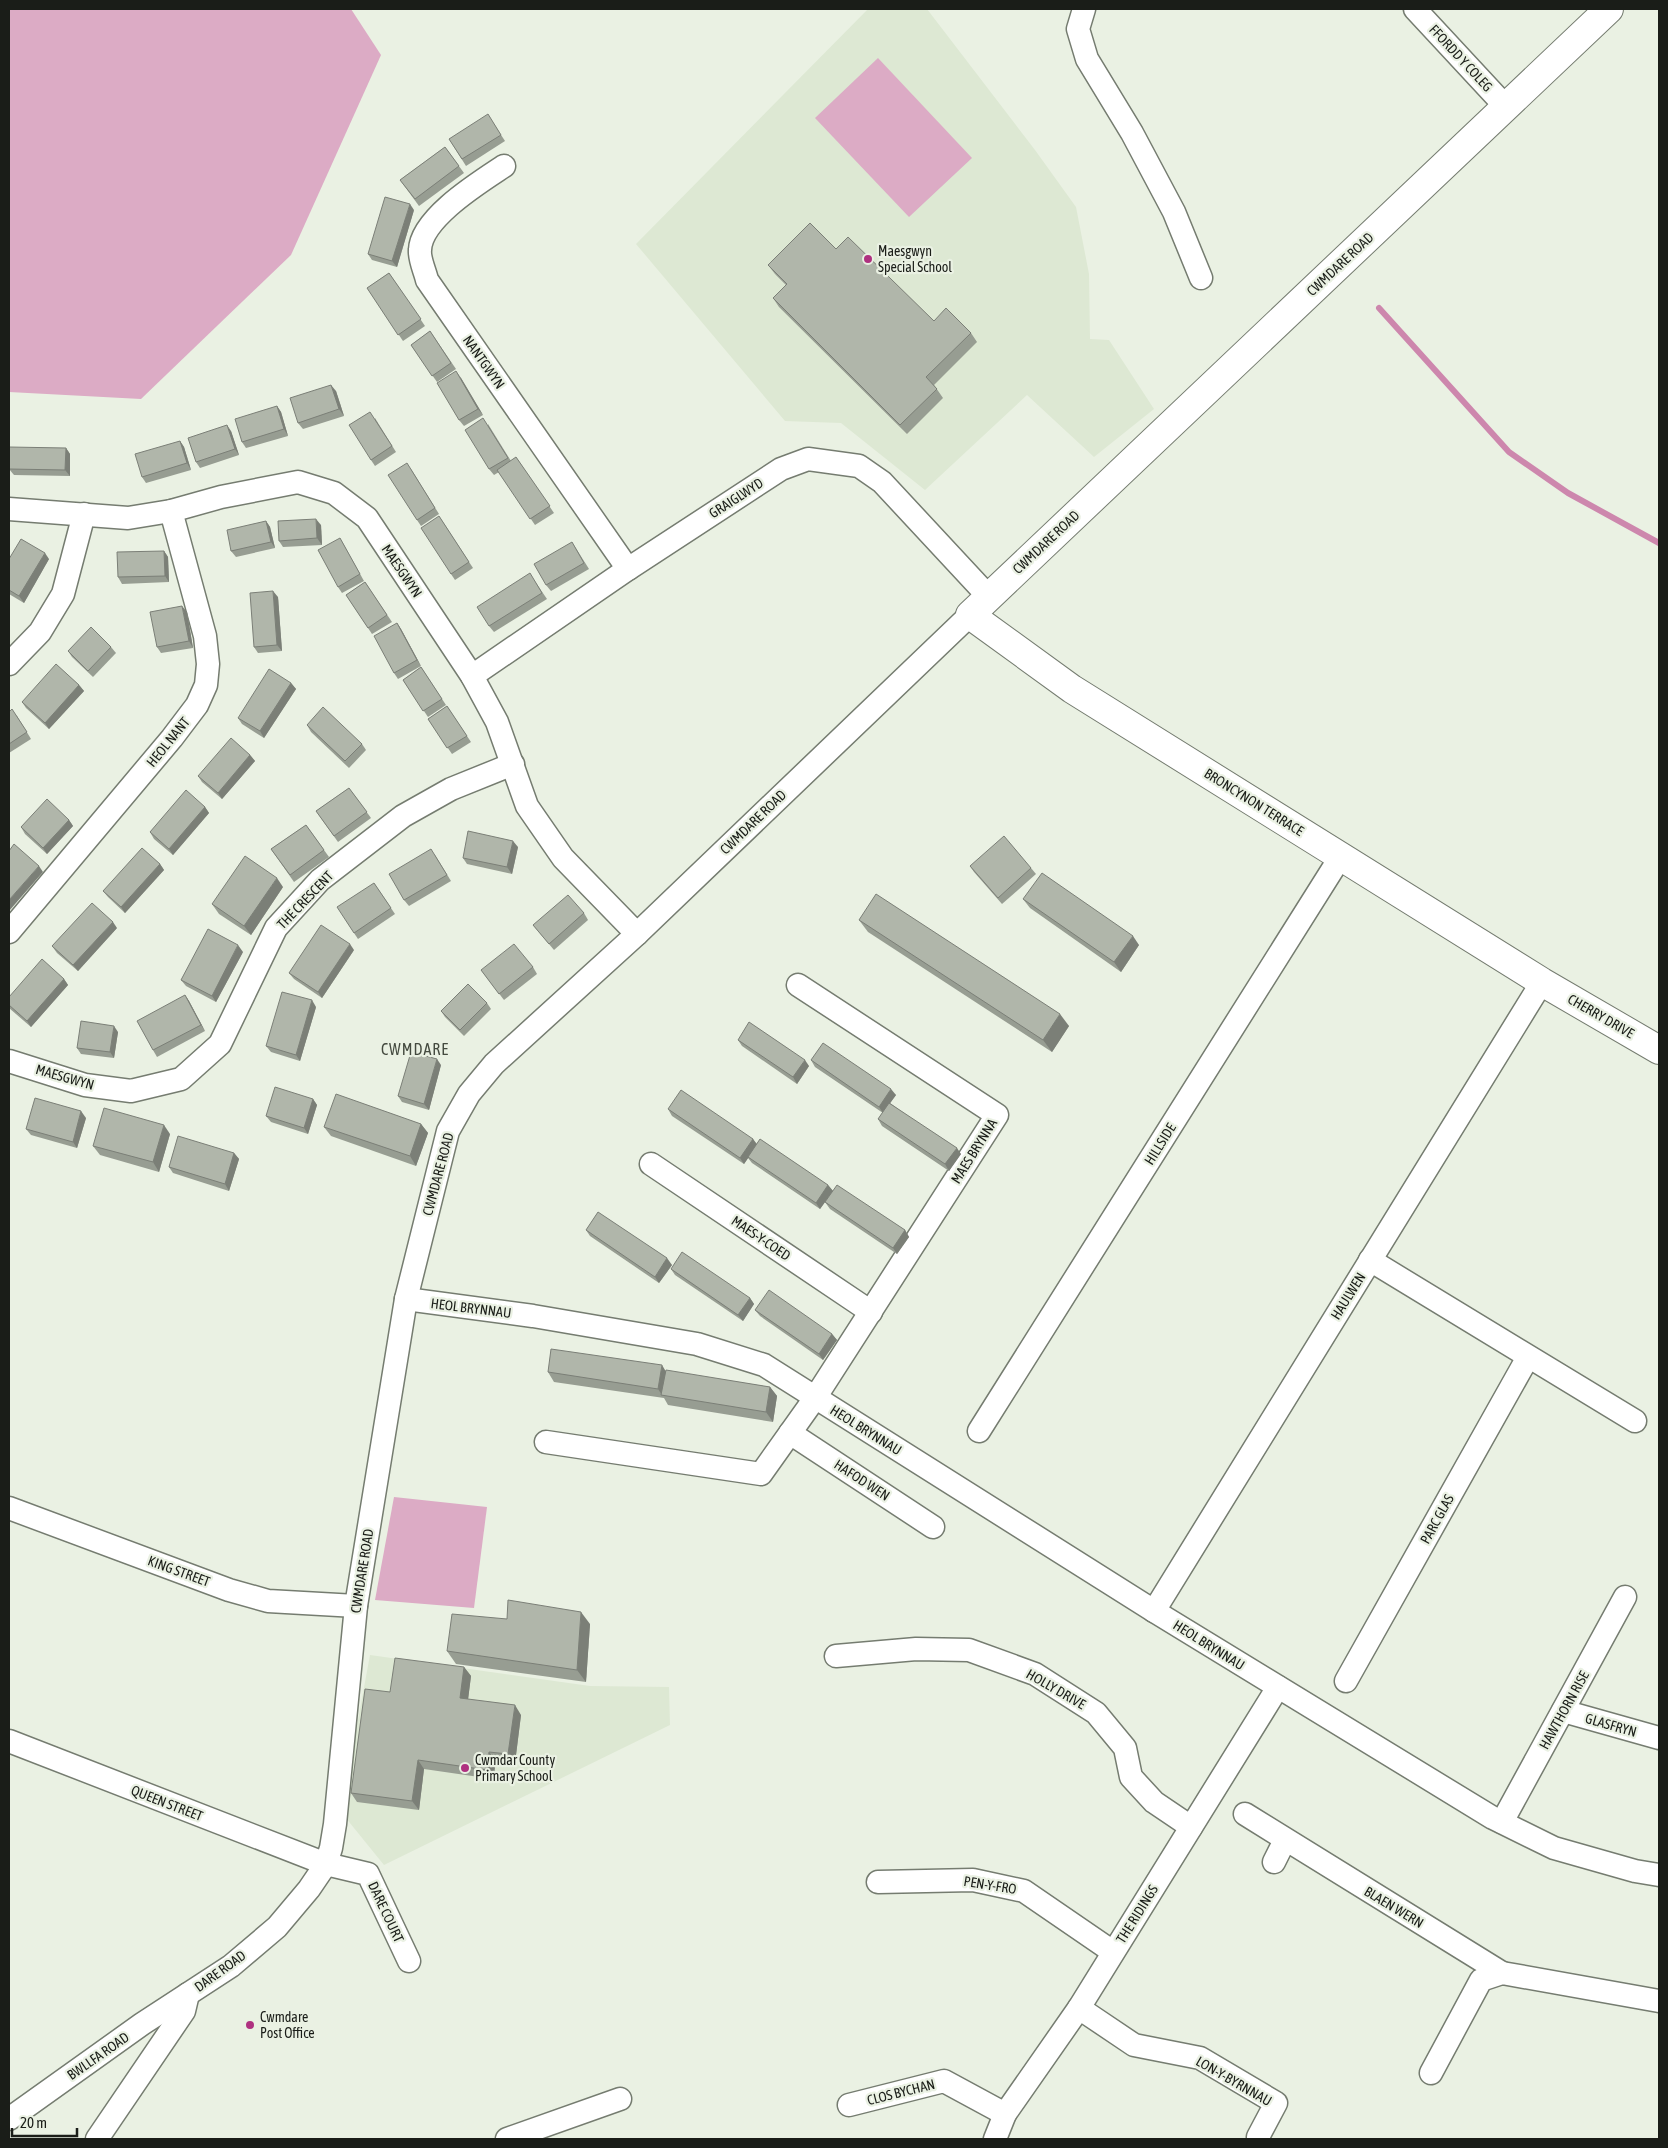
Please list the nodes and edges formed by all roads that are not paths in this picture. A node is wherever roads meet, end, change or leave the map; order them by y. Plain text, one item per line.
1 (1084, 9) edge
2 (1415, 9) edge
3 (1609, 9) edge
4 (1506, 107) junction
5 (504, 166) dead end
6 (1201, 278) dead end
7 (9, 509) edge
8 (171, 511) junction
9 (84, 514) junction
10 (628, 569) junction
11 (979, 606) junction
12 (9, 664) edge
13 (472, 676) junction
14 (513, 764) junction
15 (1341, 856) junction
16 (9, 932) edge
17 (637, 934) junction
18 (1542, 982) junction
19 (798, 985) dead end
20 (1659, 1050) edge
21 (9, 1061) edge
22 (181, 1079) joint
23 (651, 1164) dead end
24 (1370, 1260) junction
25 (406, 1299) junction
26 (871, 1312) junction
27 (1528, 1357) junction
28 (815, 1398) junction
29 (1635, 1421) dead end
30 (979, 1431) dead end
31 (790, 1433) junction
32 (546, 1442) dead end
33 (9, 1508) edge
34 (934, 1527) dead end
35 (1625, 1597) dead end
36 (356, 1606) junction
37 (1154, 1611) junction
38 (836, 1656) dead end
39 (1346, 1681) dead end
40 (1278, 1687) junction
41 (1563, 1711) junction
42 (1659, 1738) edge
43 (9, 1741) edge
44 (1245, 1814) dead end
45 (1502, 1822) junction
46 (1191, 1827) junction
47 (1285, 1840) junction
48 (1274, 1862) dead end
49 (326, 1864) junction
50 (1659, 1875) edge
51 (878, 1882) dead end
52 (1113, 1952) junction
53 (409, 1961) dead end
54 (1502, 1973) junction
55 (188, 1994) junction
56 (1659, 2001) edge
57 (1079, 2008) junction
58 (1431, 2073) dead end
59 (620, 2099) dead end
60 (849, 2105) dead end
61 (1005, 2114) junction
62 (9, 2119) edge
63 (1258, 2137) dead end
64 (97, 2139) edge
65 (507, 2139) edge
66 (996, 2139) edge

1 - 6 street
2 - 4 street, FFORDD Y COLEG
3 - 4 street, CWMDARE ROAD
4 - 11 street, CWMDARE ROAD
5 - 10 street, NANTGWYN
7 - 9 street, MAESGWYN
8 - 9 street, MAESGWYN
8 - 13 street, MAESGWYN
8 - 16 street, HEOL NANT
9 - 12 street
10 - 11 street, GRAIGLWYD
10 - 13 street, GRAIGLWYD
11 - 15 street, BRONCYNON TERRACE
11 - 17 street, CWMDARE ROAD
13 - 14 street, MAESGWYN
14 - 17 street, MAESGWYN
14 - 22 street, THE CRESCENT
15 - 18 street, BRONCYNON TERRACE
15 - 30 street, HILLSIDE
17 - 25 street, CWMDARE ROAD
18 - 20 street, CHERRY DRIVE
18 - 24 street, HAULWEN
19 - 26 street, MAES BRYNNA
21 - 22 street, MAESGWYN
23 - 26 street, MAES-Y-COED
24 - 27 street
24 - 37 street, HAULWEN
25 - 28 street, HEOL BRYNNAU
25 - 36 street, CWMDARE ROAD
26 - 28 street
27 - 29 street
27 - 39 street, PARC GLAS
28 - 31 street
28 - 37 street, HEOL BRYNNAU
31 - 32 street
31 - 34 street, HAFOD WEN
33 - 36 street, KING STREET
35 - 41 street, HAWTHORN RISE
36 - 49 street, CWMDARE ROAD
37 - 40 street, HEOL BRYNNAU
38 - 46 street, HOLLY DRIVE
40 - 45 street, HEOL BRYNNAU
40 - 46 street, THE RIDINGS
41 - 42 street, GLASFRYN
41 - 45 street, HAWTHORN RISE
43 - 49 street, QUEEN STREET
44 - 47 street, BLAEN WERN
45 - 50 street, HEOL BRYNNAU
46 - 52 street, THE RIDINGS
47 - 48 street
47 - 54 street, BLAEN WERN
49 - 53 street, DARE COURT
49 - 55 street, DARE ROAD
51 - 52 street, PEN-Y-FRO
52 - 57 street, THE RIDINGS
54 - 56 street, BLAEN WERN
54 - 58 street
55 - 62 street, BWLLFA ROAD
55 - 64 street, DARE ROAD
57 - 61 street, THE RIDINGS
57 - 63 street, LON-Y-BYRNNAU
59 - 65 street
60 - 61 street, CLOS BYCHAN
61 - 66 street, THE RIDINGS

